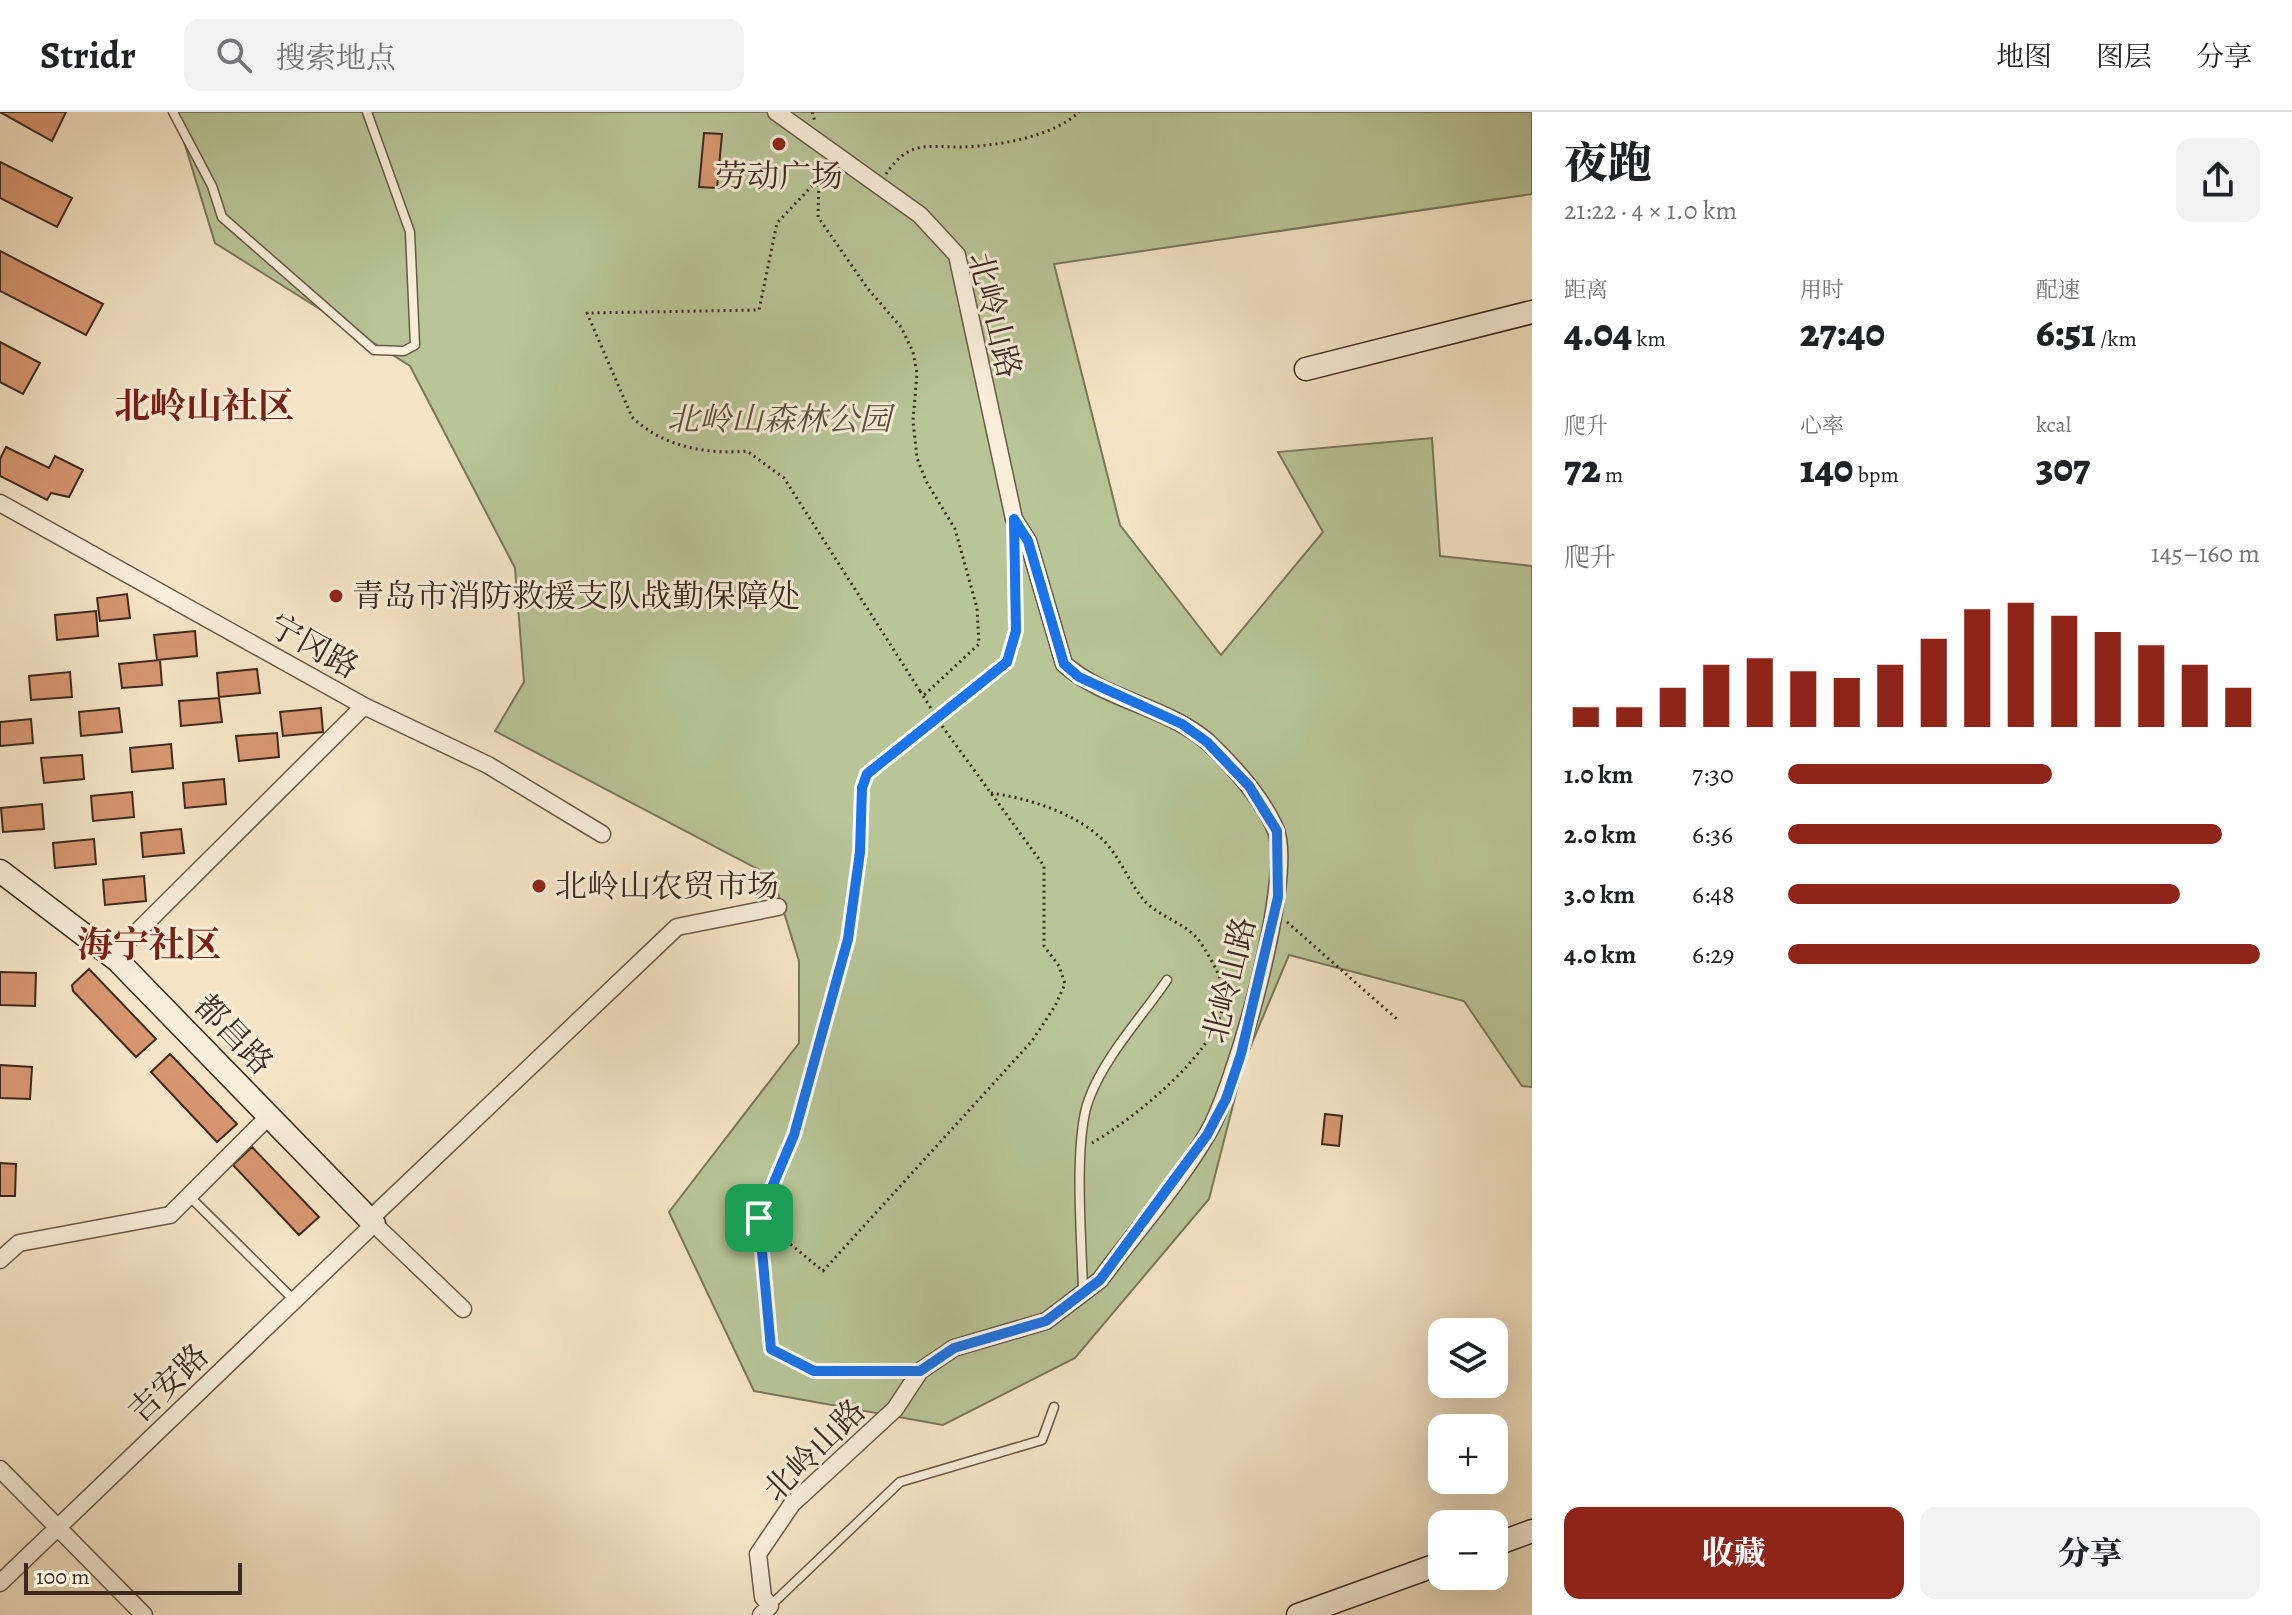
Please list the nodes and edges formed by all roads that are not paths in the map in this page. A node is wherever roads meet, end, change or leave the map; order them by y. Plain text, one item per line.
1 (173, 112) edge
2 (367, 112) edge
3 (776, 112) edge
4 (1532, 312) edge
5 (1306, 369) dead end
6 (0, 503) edge
7 (1014, 519) junction
8 (364, 706) junction
9 (602, 834) dead end
10 (0, 871) edge
11 (778, 907) dead end
12 (113, 956) junction
13 (1167, 980) dead end
14 (269, 1116) junction
15 (189, 1196) junction
16 (372, 1221) junction
17 (0, 1260) edge
18 (1083, 1296) junction
19 (295, 1300) junction
20 (463, 1309) dead end
21 (920, 1371) junction
22 (1054, 1407) dead end
23 (0, 1469) edge
24 (57, 1529) junction
25 (1532, 1531) edge
26 (1508, 1540) edge
27 (1428, 1568) edge
28 (0, 1583) edge
29 (769, 1612) edge
30 (144, 1615) edge
31 (1298, 1615) edge

1 - 2 lane
3 - 7 street, 北岭山路
4 - 5 street
6 - 8 street, 宁冈路
7 - 18 street, 北岭山路
7 - 21 lane, 北岭山路
8 - 9 street, 宁冈路
8 - 12 street
10 - 12 street, 都昌路
11 - 16 street, 吉安路
12 - 14 street, 都昌路
13 - 18 lane
14 - 15 street
14 - 16 street, 都昌路
15 - 17 street
15 - 19 lane
16 - 19 street, 吉安路
16 - 20 street
18 - 21 street, 北岭山路
19 - 24 street, 吉安路
21 - 29 street, 北岭山路
22 - 29 lane
23 - 24 street
24 - 28 street, 吉安路
24 - 30 street
25 - 26 street
27 - 31 street

